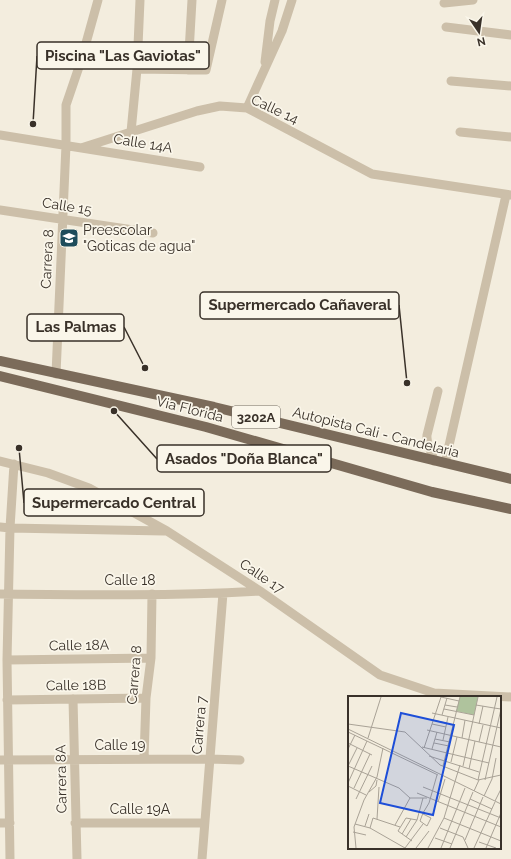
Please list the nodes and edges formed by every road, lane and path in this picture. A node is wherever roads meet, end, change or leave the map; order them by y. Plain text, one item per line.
1 (98, 0) edge
2 (140, 0) edge
3 (192, 0) edge
4 (222, 0) edge
5 (275, 0) edge
6 (292, 0) edge
7 (473, 0) edge
8 (444, 3) dead end
9 (446, 27) dead end
10 (511, 35) edge
11 (137, 69) junction
12 (264, 69) junction
13 (188, 70) junction
14 (451, 81) dead end
15 (511, 86) edge
16 (247, 108) junction
17 (131, 132) junction
18 (460, 132) dead end
19 (0, 135) edge
20 (511, 137) edge
21 (66, 145) junction
22 (81, 148) junction
23 (200, 167) dead end
24 (508, 195) edge
25 (0, 210) edge
26 (63, 220) junction
27 (154, 233) dead end
28 (0, 361) edge
29 (56, 374) junction
30 (0, 376) edge
31 (438, 391) dead end
32 (0, 461) edge
33 (440, 462) junction
34 (14, 464) junction
35 (511, 479) edge
36 (511, 509) edge
37 (0, 527) edge
38 (10, 528) junction
39 (167, 531) junction
40 (260, 591) junction
41 (223, 593) junction
42 (4, 594) edge
43 (152, 594) junction
44 (151, 658) junction
45 (7, 660) junction
46 (492, 696) edge
47 (501, 696) edge
48 (511, 697) edge
49 (146, 698) junction
50 (73, 699) junction
51 (7, 700) junction
52 (74, 759) junction
53 (144, 759) junction
54 (210, 759) junction
55 (4, 760) edge
56 (240, 760) dead end
57 (0, 823) edge
58 (10, 823) junction
59 (75, 823) junction
60 (204, 823) junction
61 (5, 859) edge
62 (10, 859) edge
63 (77, 859) edge
64 (202, 859) edge

1 - 21 street, Carrera 8
2 - 11 street
3 - 13 street
4 - 13 street
5 - 12 street
6 - 12 street
7 - 8 street
9 - 10 street
11 - 13 street
11 - 17 street
12 - 16 street
14 - 15 street
16 - 17 street, Calle 14
16 - 24 street, Calle 14
17 - 22 street, Calle 14
18 - 20 street
19 - 21 street, Calle 14
21 - 22 street, Calle 14
21 - 26 street, Carrera 8
22 - 23 street, Calle 14A
24 - 33 street
25 - 26 street, Calle 15
26 - 27 street, Calle 15
26 - 29 street, Carrera 8
28 - 29 main road, Autopista Cali - Candelaria / 3202A
29 - 33 main road, Autopista Cali - Candelaria / 3202A
30 - 36 main road, Via Florida / 3202A
31 - 33 street
32 - 34 street, Calle 17
33 - 35 main road, Autopista Cali - Candelaria / 3202A
34 - 38 street
34 - 39 street, Calle 17
37 - 38 street
38 - 39 street
38 - 42 street
39 - 40 street, Calle 17
40 - 41 street, Calle 18
40 - 46 street, Calle 17
41 - 43 street, Calle 18
41 - 54 street, Carrera 7
42 - 43 street, Calle 18
42 - 45 street
43 - 44 street, Carrera 8
44 - 45 street, Calle 18A
44 - 49 street, Carrera 8
45 - 51 street
47 - 48 street, Calle 17
49 - 50 street, Calle 18B
49 - 53 street, Carrera 8
50 - 51 street, Calle 18B
50 - 52 street, Carrera 8A
51 - 55 street
52 - 53 street, Calle 19
52 - 55 street, Calle 19
52 - 59 street, Carrera 8A
53 - 54 street, Calle 19
54 - 56 street, Calle 19
54 - 60 street, Carrera 7
55 - 58 street
57 - 58 street
58 - 62 street
59 - 60 street, Calle 19A
59 - 63 street, Carrera 8A
60 - 64 street, Carrera 7
61 - 62 street

